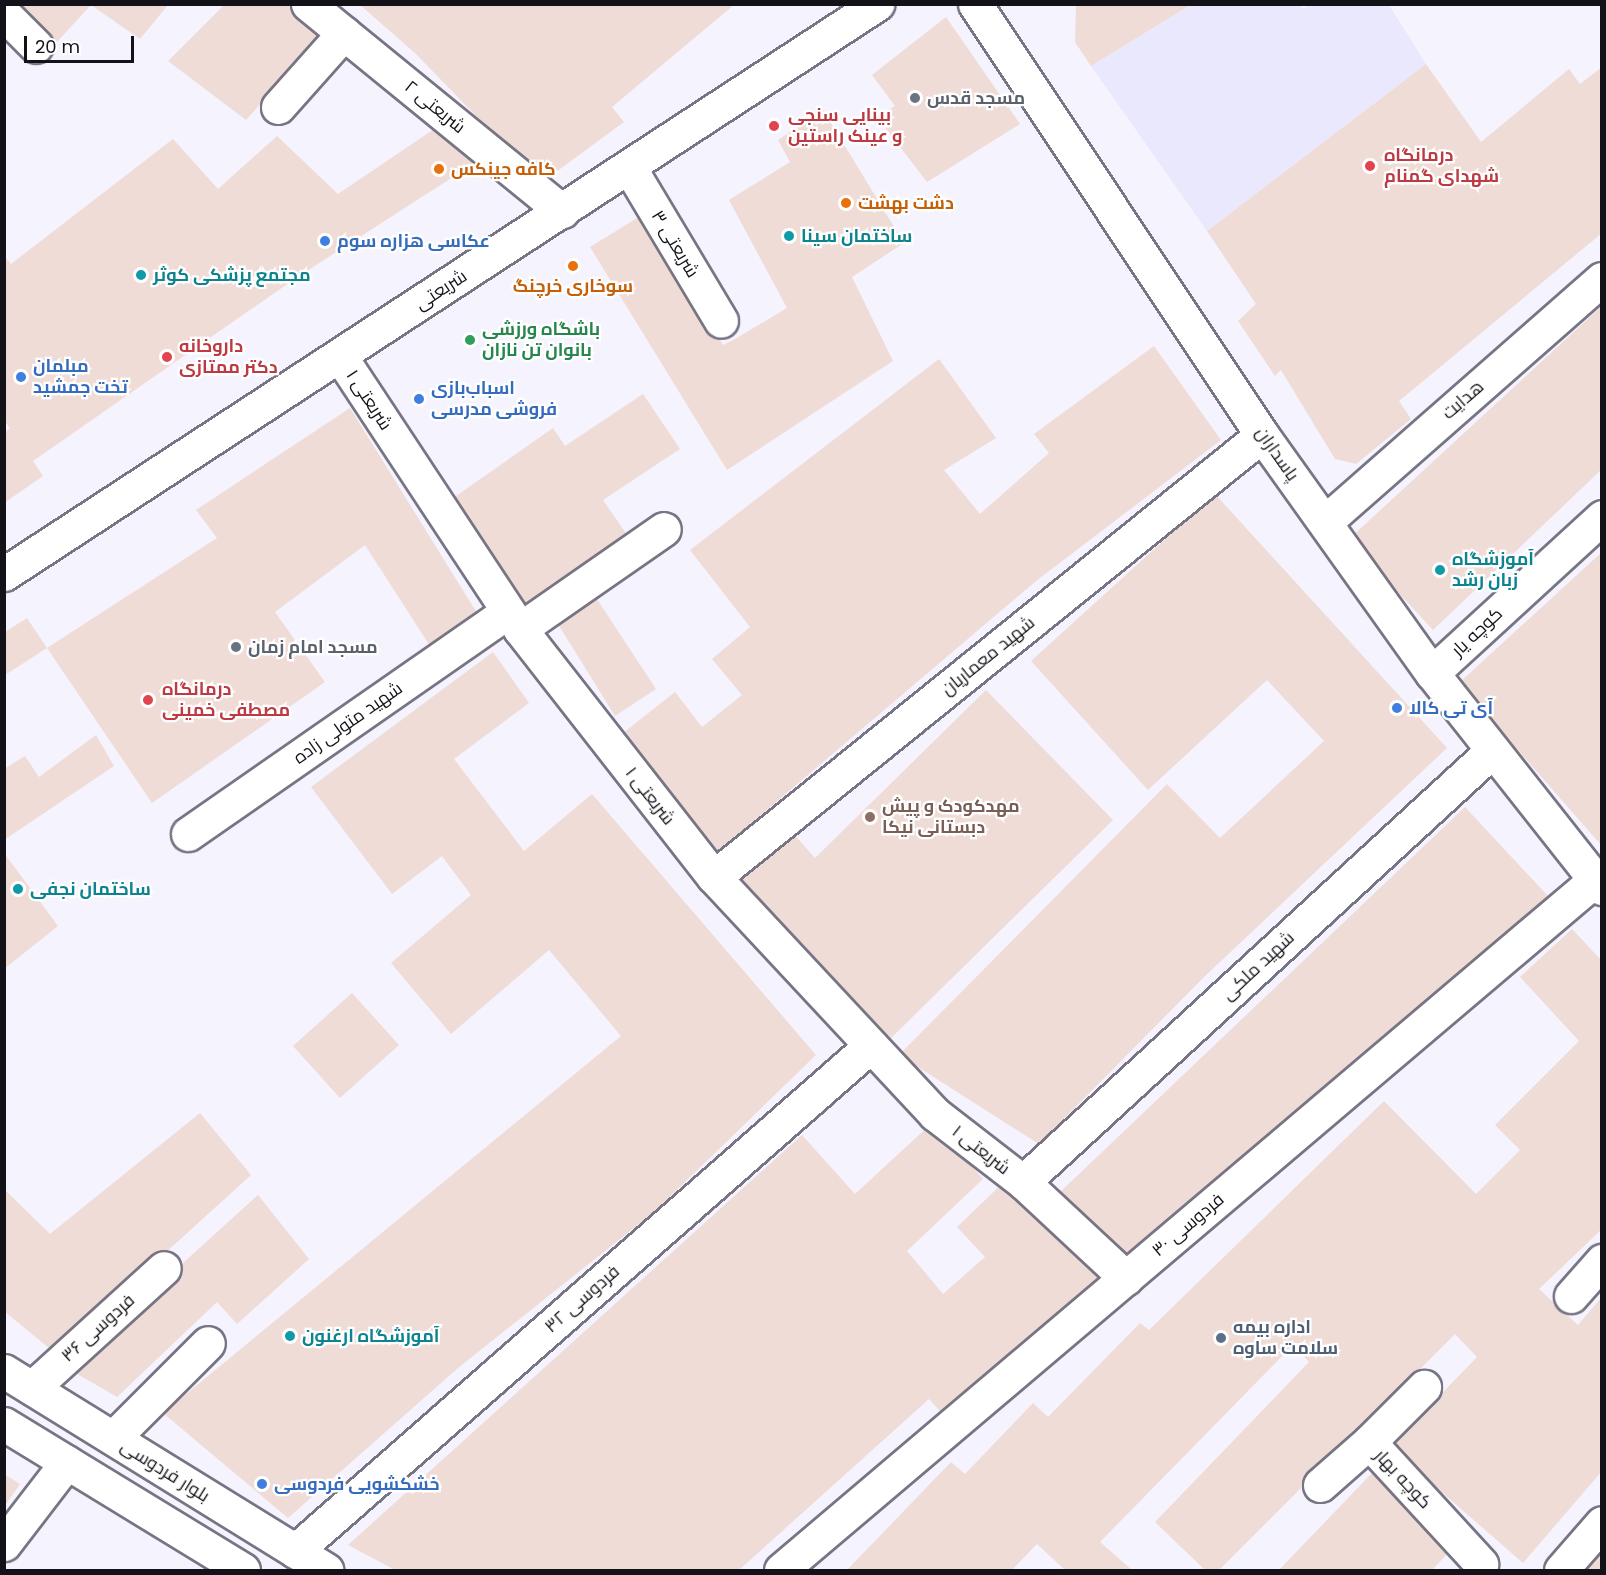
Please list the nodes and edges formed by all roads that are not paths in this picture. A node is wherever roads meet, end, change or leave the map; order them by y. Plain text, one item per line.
1 (308, 4) edge
2 (877, 4) edge
3 (975, 4) edge
4 (4, 14) edge
5 (344, 33) junction
6 (36, 46) dead end
7 (278, 107) dead end
8 (629, 166) junction
9 (562, 211) junction
10 (1602, 279) edge
11 (721, 321) dead end
12 (340, 356) junction
13 (1262, 435) junction
14 (1602, 517) edge
15 (1324, 522) junction
16 (664, 529) dead end
17 (4, 574) edge
18 (514, 620) junction
19 (1432, 673) junction
20 (1493, 750) junction
21 (188, 834) dead end
22 (714, 877) junction
23 (1598, 884) edge
24 (869, 1047) junction
25 (1023, 1182) junction
26 (1602, 1261) edge
27 (164, 1268) dead end
28 (1126, 1278) junction
29 (1571, 1296) dead end
30 (208, 1344) dead end
31 (4, 1371) edge
32 (1424, 1387) dead end
33 (32, 1388) junction
34 (4, 1424) edge
35 (113, 1438) junction
36 (1369, 1442) junction
37 (67, 1462) junction
38 (1320, 1485) dead end
39 (1602, 1523) edge
40 (4, 1544) edge
41 (295, 1551) junction
42 (1481, 1568) edge
43 (243, 1570) edge
44 (326, 1570) edge
45 (781, 1570) edge
46 (1561, 1570) edge

1 - 5 street, شریعتی ۲
2 - 8 street, شریعتی
3 - 13 street, پاسداران
4 - 6 street
5 - 7 street
5 - 9 street, شریعتی ۲
8 - 9 street, شریعتی
8 - 11 street, شریعتی ۳
9 - 12 street, شریعتی
10 - 15 street, هدایت
12 - 17 street, شریعتی
12 - 18 street, شریعتی ۱
13 - 15 street, پاسداران
13 - 22 street, شهید معماریان
14 - 19 street, کوچه یار
15 - 19 street, پاسداران
16 - 18 street, شهید متولی زاده
18 - 21 street, شهید متولی زاده
18 - 22 street, شریعتی ۱
19 - 20 street, پاسداران
20 - 23 street, پاسداران
20 - 25 street, شهید ملکی
22 - 24 street, شریعتی ۱
23 - 28 street, فردوسی ۳۰
24 - 25 street, شریعتی ۱
24 - 41 street, فردوسی ۳۲
25 - 28 street, شریعتی ۱
26 - 29 street
27 - 33 street, فردوسی ۳۶
28 - 45 street, فردوسی ۳۰
30 - 35 street
31 - 33 street, بلوار فردوسی
32 - 36 street
33 - 35 street, بلوار فردوسی
34 - 37 street
35 - 41 street, بلوار فردوسی
36 - 38 street, کوچه بهار
36 - 42 street, کوچه بهار
37 - 40 street
37 - 43 street
39 - 46 street
41 - 44 street, بلوار فردوسی

